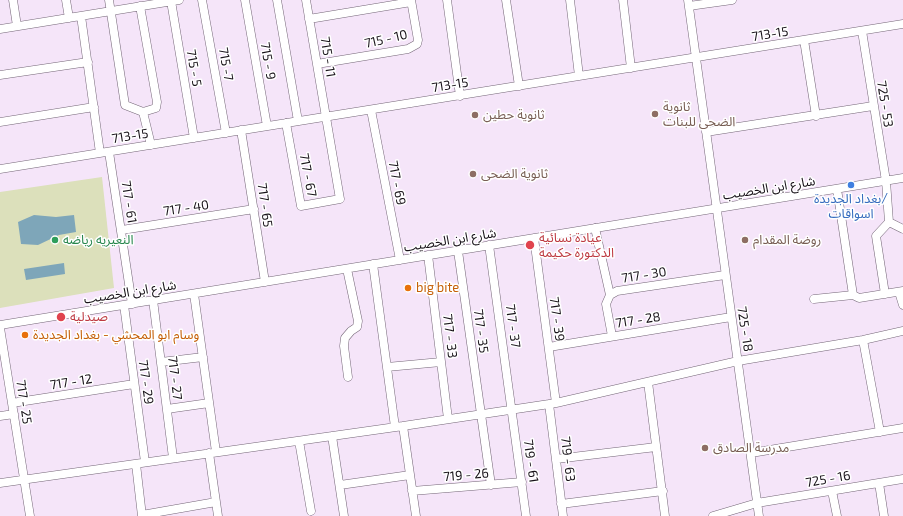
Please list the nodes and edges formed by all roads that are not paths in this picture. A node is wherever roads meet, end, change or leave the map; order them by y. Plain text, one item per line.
1 (13, 0) edge
2 (66, 0) edge
3 (109, 0) edge
4 (202, 0) edge
5 (245, 0) edge
6 (277, 0) edge
7 (306, 0) edge
8 (447, 0) edge
9 (506, 0) edge
10 (570, 0) edge
11 (623, 0) edge
12 (732, 0) edge
13 (175, 1) edge
14 (411, 1) edge
15 (688, 3) edge
16 (140, 6) junction
17 (110, 11) junction
18 (81, 16) junction
19 (68, 18) junction
20 (310, 19) junction
21 (903, 24) edge
22 (17, 26) junction
23 (0, 29) edge
24 (862, 31) junction
25 (804, 40) junction
26 (696, 58) junction
27 (88, 62) junction
28 (317, 64) junction
29 (631, 68) junction
30 (0, 75) edge
31 (579, 76) junction
32 (519, 86) junction
33 (460, 96) junction
34 (873, 106) junction
35 (94, 107) junction
36 (371, 110) junction
37 (142, 112) junction
38 (816, 116) junction
39 (326, 117) junction
40 (0, 122) edge
41 (298, 122) junction
42 (286, 123) junction
43 (267, 126) junction
44 (241, 130) junction
45 (706, 132) junction
46 (226, 133) junction
47 (194, 138) junction
48 (151, 145) junction
49 (109, 152) junction
50 (100, 153) junction
51 (0, 169) edge
52 (903, 178) edge
53 (886, 181) junction
54 (837, 189) junction
55 (717, 208) junction
56 (254, 209) junction
57 (889, 222) junction
58 (595, 228) junction
59 (903, 229) edge
60 (122, 230) junction
61 (534, 238) junction
62 (489, 245) junction
63 (458, 251) junction
64 (428, 255) junction
65 (400, 260) junction
66 (373, 264) junction
67 (347, 268) junction
68 (725, 275) junction
69 (265, 282) junction
70 (901, 291) edge
71 (194, 294) junction
72 (885, 294) junction
73 (610, 295) junction
74 (853, 295) junction
75 (814, 299) dead end
76 (153, 300) junction
77 (128, 304) junction
78 (903, 305) edge
79 (731, 317) junction
80 (0, 326) edge
81 (903, 331) edge
82 (612, 336) junction
83 (863, 340) junction
84 (550, 346) junction
85 (203, 357) junction
86 (738, 361) junction
87 (161, 362) junction
88 (441, 362) junction
89 (387, 367) junction
90 (348, 377) dead end
91 (648, 382) junction
92 (134, 384) junction
93 (12, 403) junction
94 (209, 403) junction
95 (552, 404) junction
96 (167, 409) junction
97 (512, 410) junction
98 (14, 414) junction
99 (480, 414) junction
100 (0, 416) edge
101 (448, 419) junction
102 (399, 427) junction
103 (903, 428) edge
104 (880, 432) junction
105 (332, 436) junction
106 (299, 441) junction
107 (656, 447) junction
108 (213, 453) junction
109 (751, 453) junction
110 (173, 458) junction
111 (556, 459) junction
112 (145, 462) junction
113 (136, 464) junction
114 (410, 475) junction
115 (24, 479) junction
116 (903, 479) edge
117 (522, 482) junction
118 (0, 483) edge
119 (878, 483) junction
120 (340, 485) junction
121 (491, 485) junction
122 (412, 491) junction
123 (832, 491) junction
124 (663, 492) junction
125 (216, 502) junction
126 (757, 503) junction
127 (561, 504) junction
128 (311, 510) dead end
129 (142, 515) edge
130 (30, 516) edge
131 (218, 516) edge
132 (344, 516) edge
133 (413, 516) edge
134 (526, 516) edge
135 (563, 516) edge
136 (665, 516) edge
137 (713, 516) edge
138 (759, 516) edge
139 (837, 516) edge
140 (884, 516) edge

1 - 22 street
2 - 19 street
3 - 17 street
4 - 46 street, 715 -7
5 - 43 street, 715 - 9
6 - 41 street
7 - 20 street, 715 - 11
8 - 33 street
9 - 32 street
10 - 31 street
11 - 29 street
12 - 15 street
13 - 16 street
13 - 47 street, 715 - 5
14 - 20 street
14 - 28 street, 715 - 10
15 - 26 street, 725 - 18
16 - 17 street
16 - 37 street
17 - 18 street
17 - 37 street
18 - 19 street
18 - 27 street
19 - 22 street
20 - 28 street, 715 - 11
21 - 24 street, 713-15
22 - 23 street
24 - 25 street, 713-15
24 - 34 street, 725 - 53
25 - 26 street, 713-15
25 - 38 street
26 - 29 street, 713-15
26 - 45 street, 725 - 18
27 - 30 street
27 - 35 street
28 - 39 street, 715 - 11
29 - 31 street, 713-15
31 - 32 street, 713-15
32 - 33 street, 713-15
33 - 36 street, 713-15
34 - 38 street
34 - 53 street, 725 - 53
35 - 40 street
35 - 50 street
36 - 39 street, 713-15
36 - 65 street, 717 - 69
37 - 48 street
38 - 45 street
39 - 41 street, 713-15
39 - 42 street, 717 - 67
41 - 42 street, 713-15
42 - 43 street, 713-15
43 - 44 street, 713-15
44 - 46 street, 713-15
44 - 56 street, 717 - 65
45 - 55 street, 725 - 18
46 - 47 street, 713-15
47 - 48 street, 713-15
48 - 49 street, 713-15
49 - 50 street, 713-15
49 - 60 street, 717 - 61
50 - 51 street, 713-15
52 - 53 street, شارع ابن الخصيب
53 - 54 street, شارع ابن الخصيب
53 - 57 street, 725 - 53
54 - 55 street, شارع ابن الخصيب
54 - 74 street
55 - 58 street, شارع ابن الخصيب
55 - 68 street, 725 - 18
56 - 60 street, 717 - 40
56 - 69 street, 717 - 65
57 - 59 street
57 - 72 street
58 - 61 street, شارع ابن الخصيب
58 - 73 street
60 - 77 street, 717 - 61
61 - 62 street, شارع ابن الخصيب
61 - 84 street, 717 - 39
62 - 63 street, شارع ابن الخصيب
62 - 97 street, 717 - 37
63 - 64 street, شارع ابن الخصيب
63 - 99 street, 717 - 35
64 - 65 street, شارع ابن الخصيب
64 - 88 street, 717 - 33
65 - 66 street, شارع ابن الخصيب
66 - 67 street, شارع ابن الخصيب
66 - 89 street
67 - 69 street, شارع ابن الخصيب
67 - 90 street
68 - 73 street, 717 - 30
68 - 79 street, 725 - 18
69 - 71 street, شارع ابن الخصيب
70 - 72 street
70 - 78 street
71 - 76 street, شارع ابن الخصيب
71 - 85 street
72 - 74 street
73 - 82 street, 717 - 30
74 - 75 street
76 - 77 street, شارع ابن الخصيب
76 - 87 street, 717 - 27
77 - 80 street, شارع ابن الخصيب
77 - 92 street, 717 - 29
79 - 82 street, 717 - 28
79 - 86 street, 725 - 18
80 - 93 street, 717 - 25
81 - 83 street
82 - 84 street, 717 - 28
83 - 86 street
83 - 104 street
84 - 95 street, 717 - 39
85 - 87 street
85 - 94 street
86 - 91 street
86 - 109 street, 725 - 18
87 - 96 street, 717 - 27
88 - 89 street
88 - 101 street, 717 - 33
89 - 102 street
91 - 95 street
91 - 107 street
92 - 93 street, 717 - 12
92 - 112 street, 717 - 29
93 - 98 street, 717 - 25
94 - 96 street
94 - 108 street
95 - 97 street
95 - 111 street, 719 - 63
96 - 110 street, 717 - 27
97 - 99 street
97 - 117 street, 719 - 61
98 - 100 street
98 - 115 street, 717 - 25
99 - 101 street
99 - 121 street, 717 - 35
101 - 102 street
102 - 105 street
102 - 114 street
103 - 104 street
104 - 109 street
105 - 106 street
105 - 120 street
106 - 108 street
106 - 128 street
107 - 111 street
107 - 124 street
108 - 110 street
108 - 125 street
109 - 126 street, 725 - 18
110 - 112 street
111 - 127 street, 719 - 63
112 - 113 street
113 - 115 street
113 - 129 street
114 - 120 street
114 - 122 street
115 - 118 street
115 - 130 street, 717 - 25
116 - 119 street, 725 - 16
117 - 121 street, 719 - 26
117 - 134 street, 719 - 61
119 - 123 street, 725 - 16
119 - 140 street
120 - 132 street
121 - 122 street, 719 - 26
122 - 133 street
123 - 126 street, 725 - 16
123 - 139 street
124 - 127 street
124 - 136 street
125 - 129 street
125 - 131 street
126 - 137 street, 725 - 16
126 - 138 street, 725 - 18
127 - 135 street, 719 - 63

